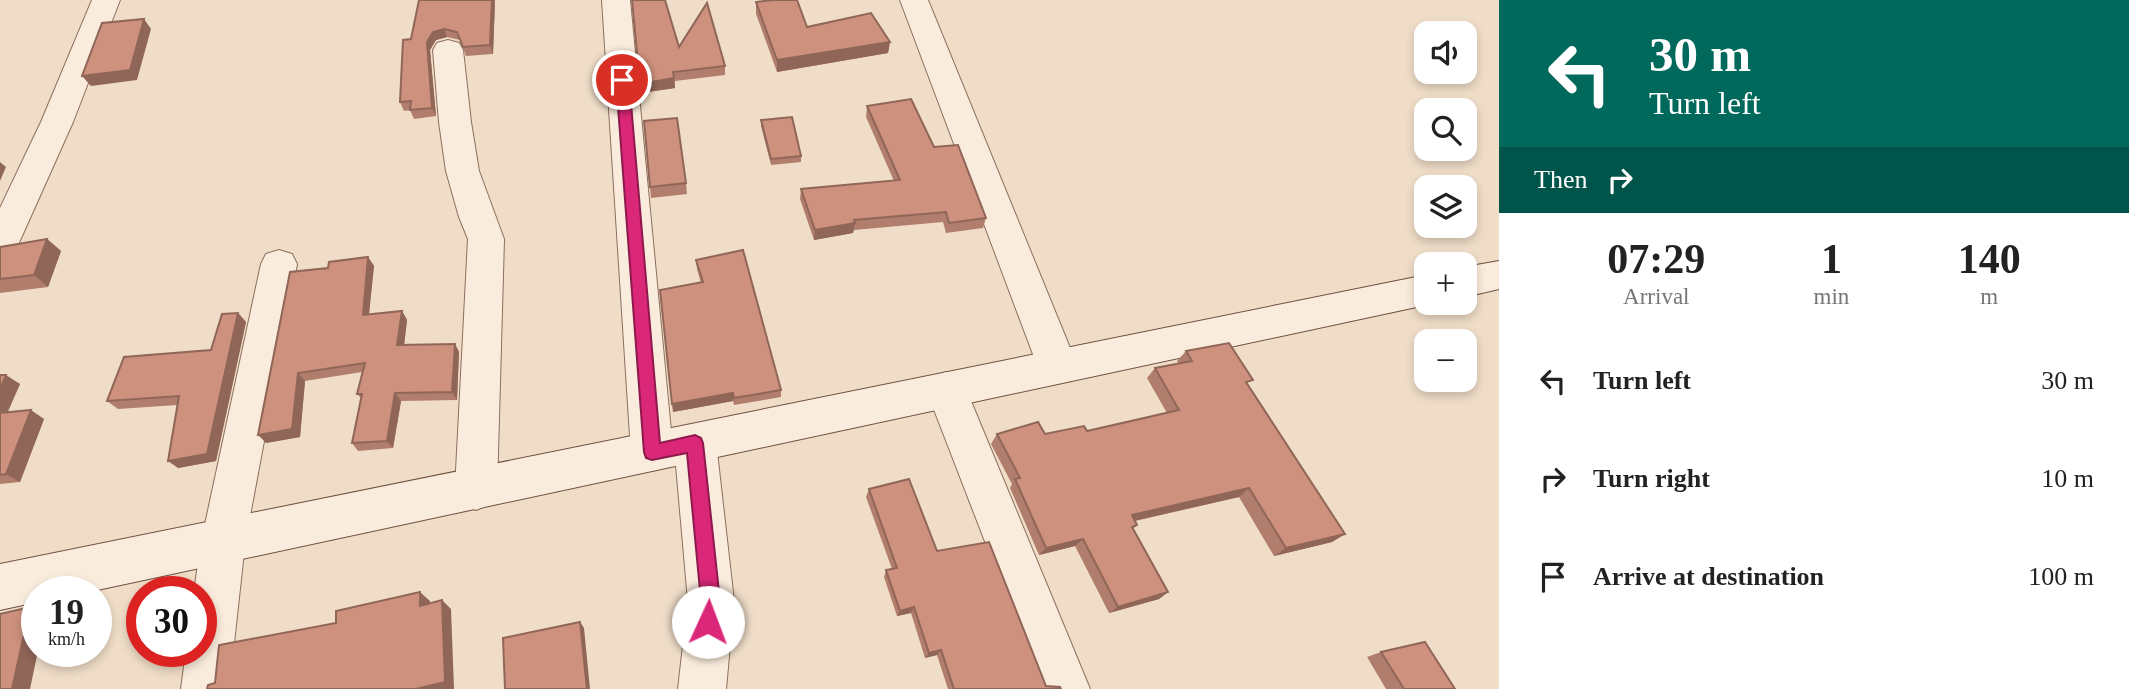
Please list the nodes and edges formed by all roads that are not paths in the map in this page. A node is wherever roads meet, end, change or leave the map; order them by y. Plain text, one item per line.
1 (106, 0) edge
2 (616, 0) edge
3 (914, 0) edge
4 (448, 50) dead end
5 (0, 245) edge
6 (279, 264) dead end
7 (1499, 275) edge
8 (1477, 280) edge
9 (1414, 292) edge
10 (1057, 365) junction
11 (946, 389) junction
12 (695, 443) junction
13 (652, 452) junction
14 (476, 490) junction
15 (223, 543) junction
16 (0, 587) edge
17 (205, 689) edge
18 (702, 689) edge
19 (1066, 689) edge

1 - 5 street
2 - 13 street
3 - 10 street
4 - 14 street
6 - 15 street
7 - 8 street
9 - 10 street
10 - 11 street
11 - 12 street
11 - 19 street
12 - 13 street
12 - 18 street
13 - 14 street
14 - 15 street
15 - 16 street
15 - 17 street

